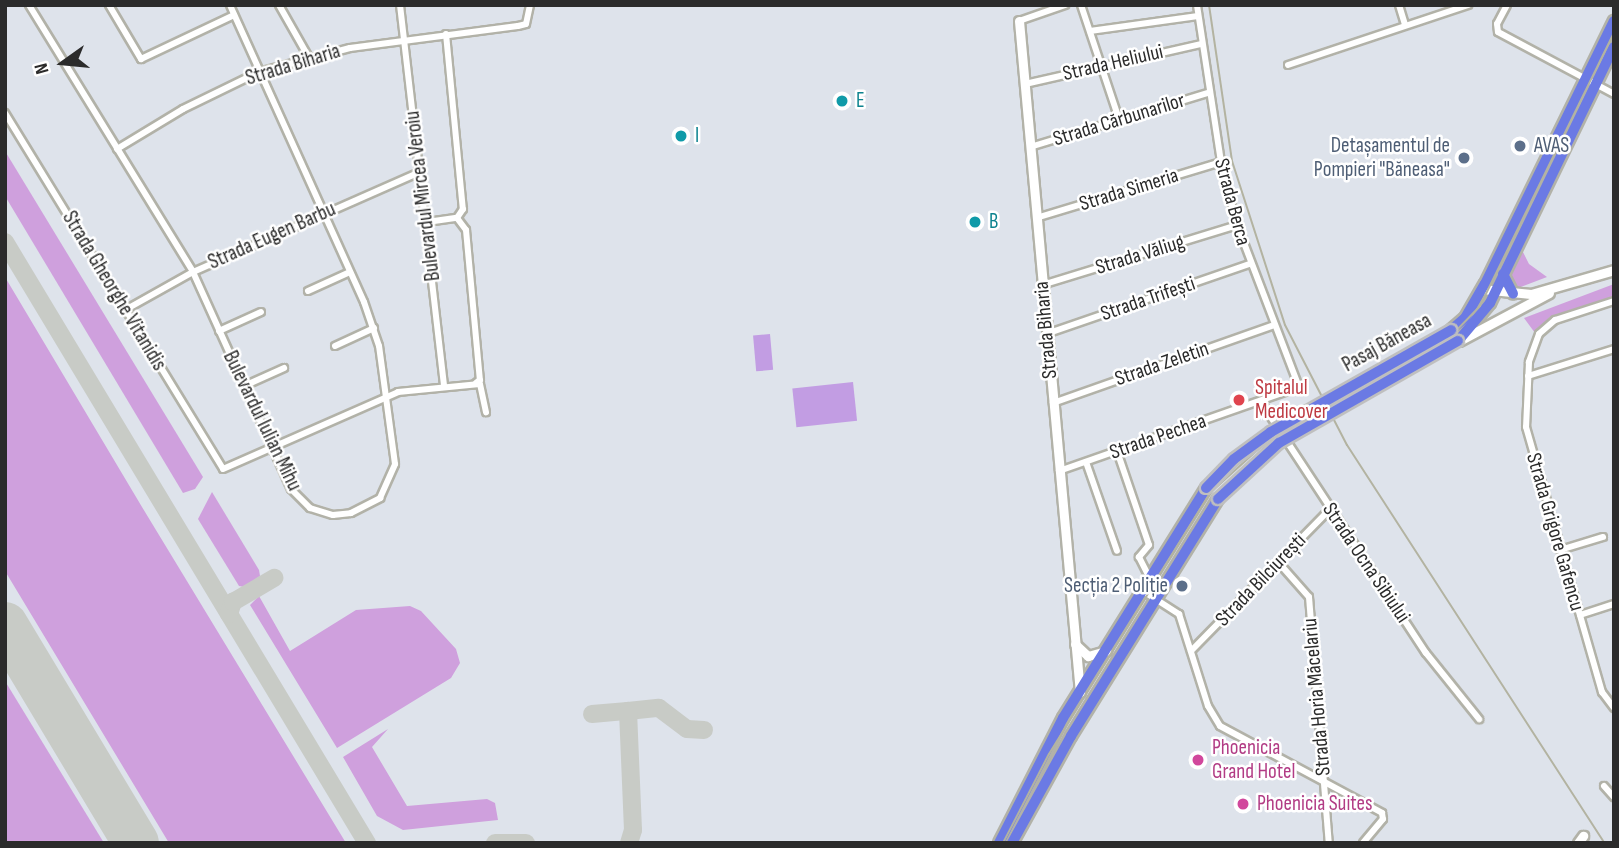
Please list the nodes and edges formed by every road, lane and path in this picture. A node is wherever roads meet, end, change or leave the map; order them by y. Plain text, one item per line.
1 (29, 5) edge
2 (108, 5) edge
3 (230, 5) edge
4 (279, 5) edge
5 (400, 5) edge
6 (530, 5) edge
7 (1065, 5) edge
8 (1081, 5) edge
9 (1197, 5) edge
10 (1399, 5) edge
11 (1468, 5) edge
12 (1503, 7) edge
13 (234, 15) junction
14 (1198, 16) junction
15 (1614, 21) edge
16 (1019, 22) joint
17 (1405, 25) junction
18 (1090, 31) junction
19 (446, 34) junction
20 (404, 40) junction
21 (1201, 44) junction
22 (1614, 47) edge
23 (308, 56) junction
24 (1101, 65) junction
25 (1288, 65) dead end
26 (259, 72) junction
27 (1582, 79) junction
28 (1025, 83) junction
29 (1593, 85) junction
30 (1208, 93) junction
31 (1614, 94) edge
32 (5, 113) edge
33 (1119, 119) junction
34 (1030, 147) junction
35 (117, 149) junction
36 (1221, 162) junction
37 (422, 171) junction
38 (323, 214) junction
39 (457, 218) junction
40 (1037, 218) junction
41 (427, 222) junction
42 (1237, 225) junction
43 (1249, 264) junction
44 (1614, 270) edge
45 (193, 272) junction
46 (350, 272) junction
47 (1503, 274) junction
48 (1042, 285) junction
49 (1560, 288) junction
50 (1482, 289) junction
51 (308, 291) dead end
52 (1494, 292) junction
53 (1513, 294) junction
54 (1614, 301) edge
55 (125, 310) junction
56 (261, 312) dead end
57 (1272, 326) junction
58 (374, 328) junction
59 (219, 331) junction
60 (1046, 334) junction
61 (1458, 341) junction
62 (335, 346) dead end
63 (1614, 349) edge
64 (285, 368) dead end
65 (1528, 376) junction
66 (476, 383) junction
67 (244, 386) junction
68 (444, 386) junction
69 (1297, 389) joint
70 (388, 396) junction
71 (1261, 402) junction
72 (1053, 403) junction
73 (486, 412) dead end
74 (272, 447) junction
75 (1118, 451) junction
76 (1086, 462) junction
77 (1058, 472) junction
78 (1330, 509) junction
79 (1603, 537) dead end
80 (1560, 550) junction
81 (1117, 551) dead end
82 (1279, 562) junction
83 (1150, 579) junction
84 (1143, 591) junction
85 (1156, 599) junction
86 (1614, 604) edge
87 (1580, 615) junction
88 (1073, 639) junction
89 (1106, 651) junction
90 (1191, 651) junction
91 (1080, 692) junction
92 (1614, 708) edge
93 (1479, 719) dead end
94 (1324, 780) junction
95 (1604, 786) dead end
96 (1614, 797) edge
97 (999, 843) edge
98 (1012, 843) edge
99 (1329, 843) edge
100 (1363, 843) edge

1 - 35 street, Bulevardul Iulian Mihu
2 - 13 street
3 - 13 street, Bulevardul Iulian Mihu
4 - 23 street
5 - 20 street, Bulevardul Mircea Veroiu
6 - 19 street, Strada Biharia
7 - 16 street
8 - 18 street
9 - 14 street, Strada Berca
10 - 17 street
11 - 17 street
12 - 27 street
13 - 26 street, Bulevardul Iulian Mihu
14 - 18 street
14 - 21 street, Strada Berca
15 - 27 main road
16 - 28 street, Strada Biharia
17 - 25 street
18 - 24 street
19 - 20 street, Strada Biharia
19 - 39 street
20 - 23 street, Strada Biharia
20 - 37 street, Bulevardul Mircea Veroiu
21 - 24 street, Strada Heliului
21 - 30 street, Strada Berca
22 - 29 main road, Pasaj Băneasa
23 - 26 street, Strada Biharia
24 - 28 street, Strada Heliului
24 - 33 street
26 - 35 street, Strada Biharia
26 - 38 street, Bulevardul Iulian Mihu
27 - 29 street
27 - 50 main road
28 - 34 street, Strada Biharia
29 - 31 street
29 - 47 main road, Pasaj Băneasa
30 - 33 street, Strada Cărbunarilor
30 - 36 street, Strada Berca
32 - 55 street, Strada Gheorghe Vitanidis
33 - 34 street, Strada Cărbunarilor
34 - 40 street, Strada Biharia
35 - 45 street, Bulevardul Iulian Mihu
36 - 40 street, Strada Simeria
36 - 42 street, Strada Berca
37 - 38 street, Strada Eugen Barbu
37 - 41 street, Bulevardul Mircea Veroiu
38 - 45 street, Strada Eugen Barbu
38 - 46 street, Bulevardul Iulian Mihu
39 - 41 street
39 - 66 street
40 - 48 street, Strada Biharia
41 - 68 street, Bulevardul Mircea Veroiu
42 - 43 street, Strada Berca
42 - 48 street, Strada Văliug
43 - 57 street, Strada Berca
43 - 60 street, Strada Trifești
44 - 49 street
45 - 55 street, Strada Eugen Barbu
45 - 59 street, Bulevardul Iulian Mihu
46 - 51 street
46 - 58 street, Bulevardul Iulian Mihu
47 - 52 main road, Pasaj Băneasa
47 - 53 main road
48 - 60 street, Strada Biharia
49 - 53 street
49 - 61 street
50 - 52 street
50 - 83 main road, Pasaj Băneasa, bridge
52 - 53 street
52 - 61 main road, Pasaj Băneasa
54 - 65 street, Strada Grigore Gafencu
55 - 74 street, Strada Gheorghe Vitanidis
56 - 59 street
57 - 69 street, Strada Berca
57 - 72 street, Strada Zeletin
58 - 62 street
58 - 70 street, Bulevardul Iulian Mihu
59 - 67 street, Bulevardul Iulian Mihu
60 - 72 street, Strada Biharia
61 - 85 main road, Pasaj Băneasa, bridge
63 - 65 street
64 - 67 street
65 - 80 street, Strada Grigore Gafencu
66 - 68 street
66 - 73 street
67 - 74 street, Bulevardul Iulian Mihu
68 - 70 street
69 - 71 street, Strada Pechea
70 - 74 street
70 - 74 street, Bulevardul Iulian Mihu
71 - 75 street, Strada Pechea
71 - 78 street, Strada Ocna Sibiului
72 - 77 street, Strada Biharia
75 - 76 street, Strada Pechea
75 - 83 street
76 - 77 street, Strada Pechea
76 - 81 street
77 - 88 street, Strada Biharia
78 - 82 street, Strada Bilciurești
78 - 93 street, Strada Ocna Sibiului
79 - 80 street
80 - 87 street, Strada Grigore Gafencu
82 - 90 street, Strada Bilciurești
82 - 94 street, Strada Horia Măcelariu
83 - 84 main road, Pasaj Băneasa
84 - 85 street
84 - 89 main road, Pasaj Băneasa
85 - 90 street
85 - 98 main road, Pasaj Băneasa
86 - 87 street
87 - 92 street, Strada Grigore Gafencu
88 - 89 street
88 - 91 street, Strada Biharia
89 - 91 main road, Pasaj Băneasa
90 - 94 street
91 - 97 main road, Pasaj Băneasa
94 - 99 street, Strada Horia Măcelariu
94 - 100 street
95 - 96 street

